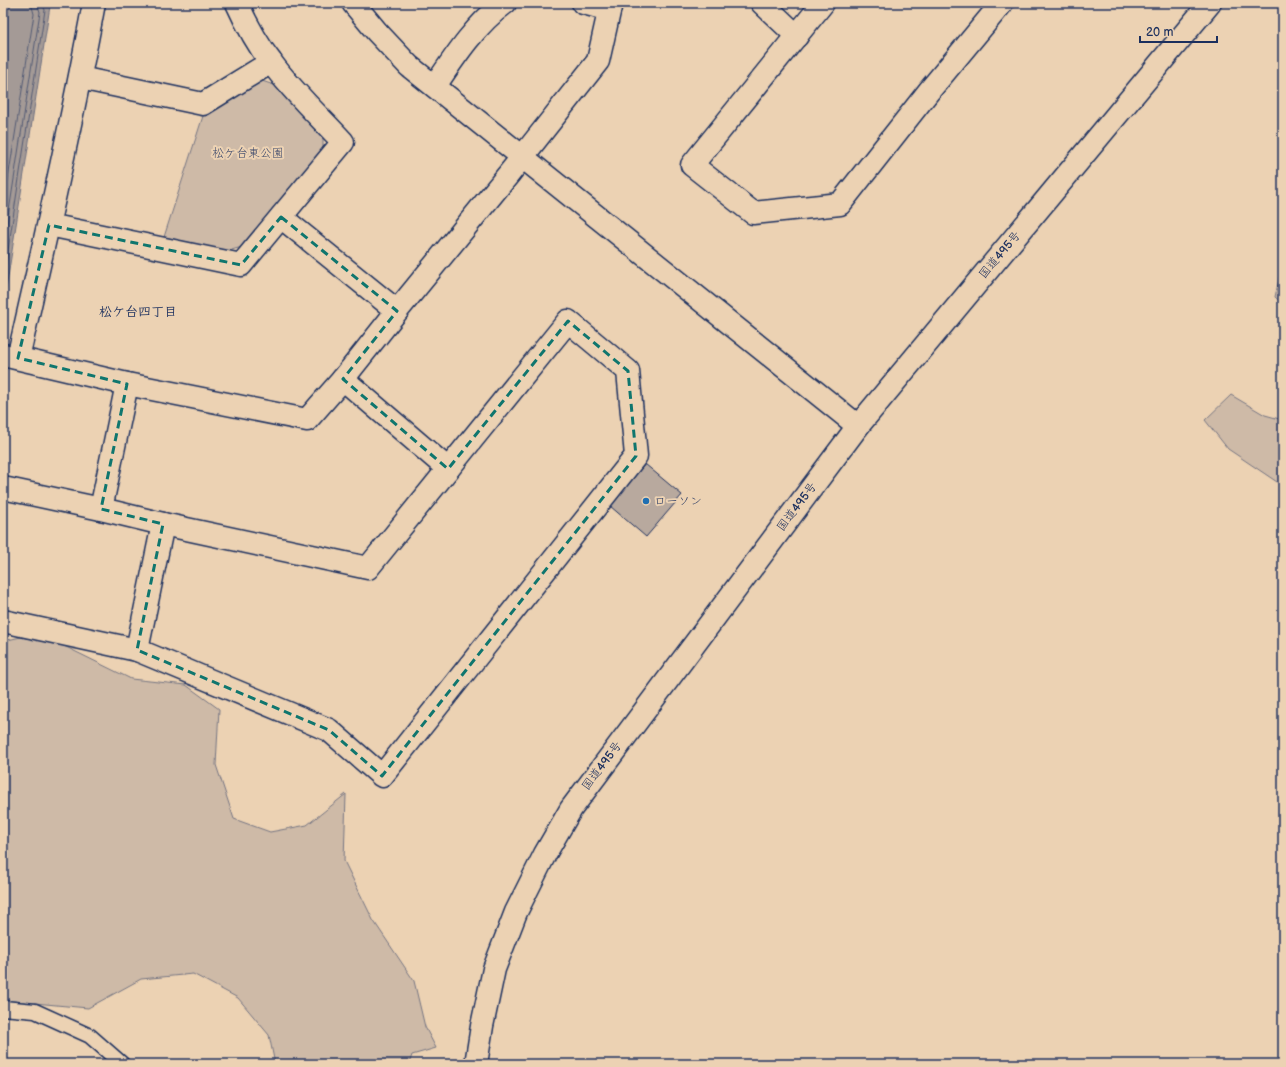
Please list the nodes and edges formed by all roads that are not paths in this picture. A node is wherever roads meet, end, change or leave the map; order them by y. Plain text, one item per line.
1 (94, 3) edge
2 (237, 3) edge
3 (353, 3) edge
4 (505, 3) edge
5 (583, 3) edge
6 (762, 3) edge
7 (823, 3) edge
8 (1002, 3) edge
9 (1210, 3) edge
10 (610, 6) edge
11 (797, 36) junction
12 (271, 62) junction
13 (80, 78) junction
14 (435, 86) junction
15 (522, 157) junction
16 (281, 217) junction
17 (49, 225) junction
18 (397, 311) junction
19 (10, 357) edge
20 (343, 379) junction
21 (127, 384) junction
22 (858, 426) junction
23 (448, 469) junction
24 (3, 488) edge
25 (101, 509) junction
26 (163, 524) junction
27 (3, 621) edge
28 (137, 650) junction
29 (3, 1008) edge
30 (122, 1064) edge
31 (476, 1064) edge

1 - 13 main road
2 - 12 main road
3 - 14 main road
4 - 14 main road
5 - 10 main road
6 - 11 main road
7 - 11 main road
8 - 11 main road
9 - 22 main road, 国道495号
10 - 15 main road
12 - 13 main road
12 - 16 main road
13 - 17 main road
14 - 15 main road
15 - 18 main road
15 - 22 main road
16 - 17 main road
16 - 18 main road
17 - 19 main road
18 - 20 main road
19 - 21 main road
20 - 21 main road
20 - 23 main road
21 - 25 main road
22 - 31 main road, 国道495号
23 - 26 main road
23 - 28 main road
24 - 25 main road
25 - 26 main road
26 - 28 main road
27 - 28 main road
29 - 30 lane

